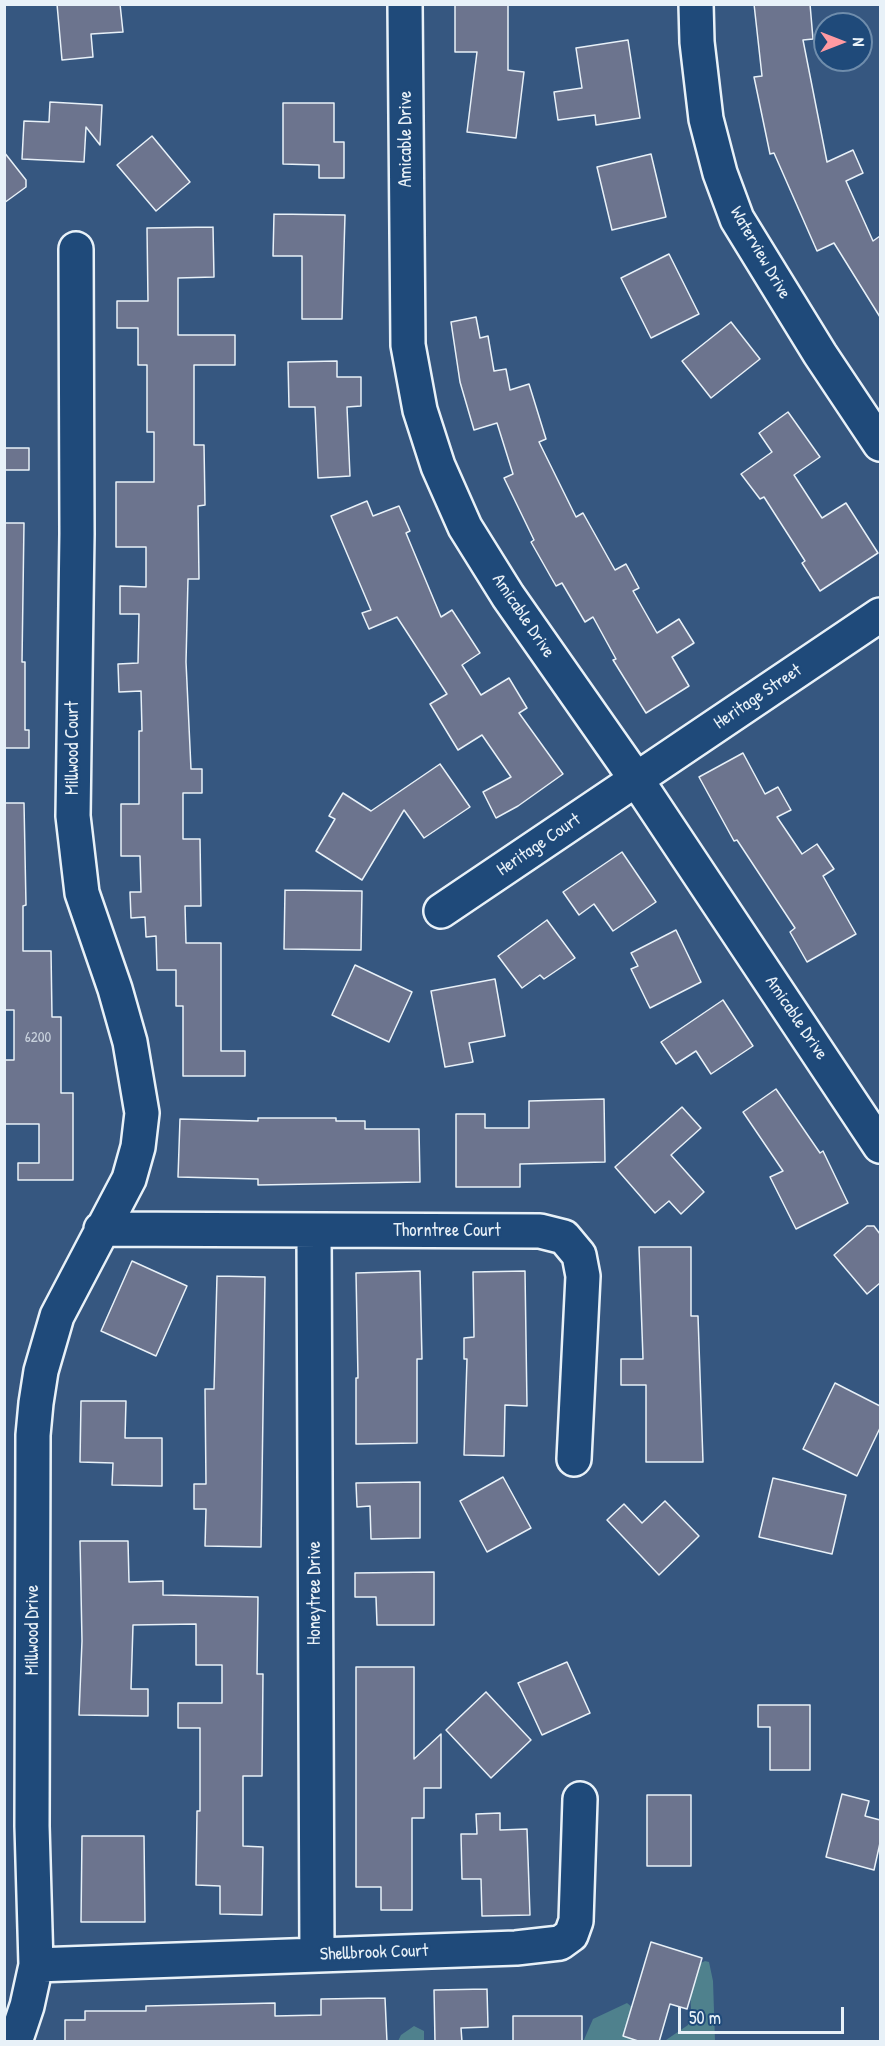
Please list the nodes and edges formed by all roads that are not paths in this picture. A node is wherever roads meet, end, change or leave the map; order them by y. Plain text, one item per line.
1 (405, 4) edge
2 (696, 4) edge
3 (76, 249) dead end
4 (880, 444) edge
5 (880, 615) edge
6 (636, 779) junction
7 (441, 910) dead end
8 (880, 1146) edge
9 (101, 1228) junction
10 (314, 1232) junction
11 (574, 1459) dead end
12 (580, 1799) dead end
13 (317, 1955) junction
14 (36, 1965) junction
15 (15, 2042) edge

1 - 6 street, Amicable Drive
2 - 4 street, Waterview Drive
3 - 9 street, Millwood Court
5 - 6 street, Heritage Street
6 - 7 street, Heritage Court
6 - 8 street, Amicable Drive
9 - 10 street, Thorntree Court
9 - 14 street, Millwood Drive
10 - 11 street, Thorntree Court
10 - 13 street, Honeytree Drive
12 - 13 street, Shellbrook Court
13 - 14 street, Shellbrook Court
14 - 15 street, Millwood Drive

